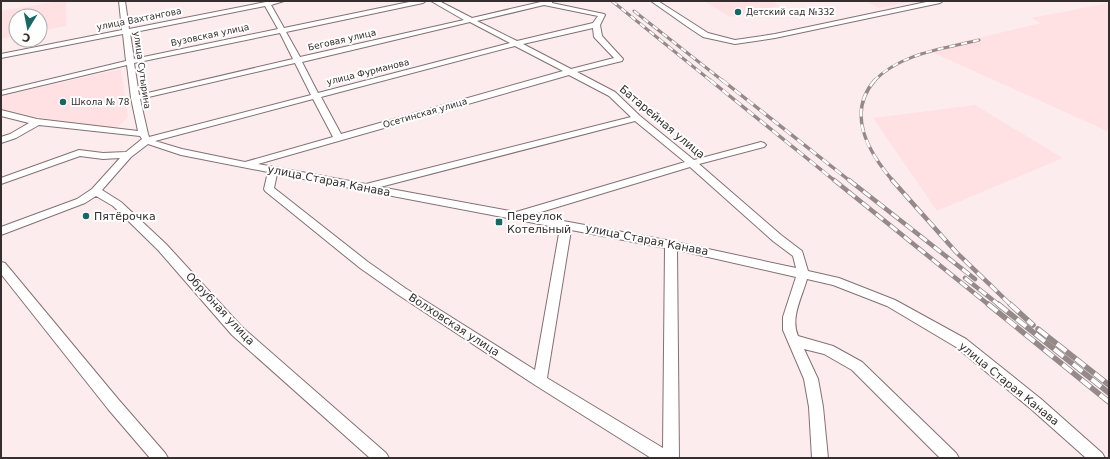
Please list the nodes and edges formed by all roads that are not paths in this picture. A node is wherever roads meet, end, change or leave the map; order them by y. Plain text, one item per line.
1 (122, 1) edge
2 (281, 1) edge
3 (423, 1) edge
4 (434, 1) edge
5 (554, 1) edge
6 (654, 1) edge
7 (940, 1) edge
8 (544, 3) junction
9 (267, 4) junction
10 (471, 20) junction
11 (596, 25) junction
12 (282, 30) junction
13 (126, 31) junction
14 (516, 44) junction
15 (1, 56) edge
16 (298, 60) junction
17 (130, 62) junction
18 (570, 72) junction
19 (1, 93) edge
20 (314, 96) junction
21 (135, 98) junction
22 (1, 113) edge
23 (637, 118) junction
24 (37, 122) junction
25 (145, 137) junction
26 (338, 138) junction
27 (1, 140) edge
28 (761, 145) dead end
29 (128, 155) junction
30 (692, 163) junction
31 (245, 164) junction
32 (273, 170) junction
33 (1, 181) edge
34 (364, 188) junction
35 (96, 191) junction
36 (516, 216) junction
37 (566, 224) junction
38 (1, 231) edge
39 (671, 245) junction
40 (1, 266) edge
41 (803, 273) junction
42 (794, 340) junction
43 (540, 381) junction
44 (160, 458) edge
45 (382, 458) edge
46 (665, 458) edge
47 (672, 458) edge
48 (820, 458) edge
49 (951, 458) edge
50 (1097, 458) edge

1 - 13 street, улица Сутырина
2 - 9 street, улица Вахтангова
3 - 12 street, Вузовская улица
4 - 10 street, Батарейная улица
5 - 8 street, Беговая улица
6 - 7 street
8 - 10 street, Беговая улица
8 - 11 street
9 - 12 street
9 - 13 street, улица Вахтангова
10 - 14 street, Батарейная улица
10 - 16 street, Беговая улица
11 - 14 street, улица Фурманова
11 - 18 street, Осетинская улица
12 - 16 street
12 - 17 street, Вузовская улица
13 - 15 street, улица Вахтангова
13 - 17 street, улица Сутырина
14 - 18 street, Батарейная улица
14 - 20 street, улица Фурманова
16 - 20 street
16 - 21 street, Беговая улица
17 - 19 street, Вузовская улица
17 - 21 street, улица Сутырина
18 - 23 street, Батарейная улица
18 - 26 street, Осетинская улица
20 - 25 street, улица Фурманова
20 - 26 street
21 - 25 street, улица Сутырина
22 - 24 street, улица Старая Канава
23 - 30 street, Батарейная улица
23 - 34 street
24 - 25 street, улица Старая Канава
24 - 27 street
25 - 29 street
25 - 31 street, улица Старая Канава
26 - 31 street, Осетинская улица
28 - 30 street
29 - 33 street
29 - 35 street
30 - 36 street
30 - 41 street, Батарейная улица
31 - 32 street, улица Старая Канава
32 - 34 street, улица Старая Канава
32 - 43 street, Волховская улица
34 - 36 street, улица Старая Канава
35 - 38 street
35 - 45 street, Обрубная улица
36 - 37 street, улица Старая Канава
37 - 39 street, улица Старая Канава
37 - 43 street
39 - 41 street, улица Старая Канава
39 - 47 street
40 - 44 street
41 - 42 street
41 - 50 street, улица Старая Канава
42 - 48 street
42 - 49 street
43 - 46 street, Волховская улица

